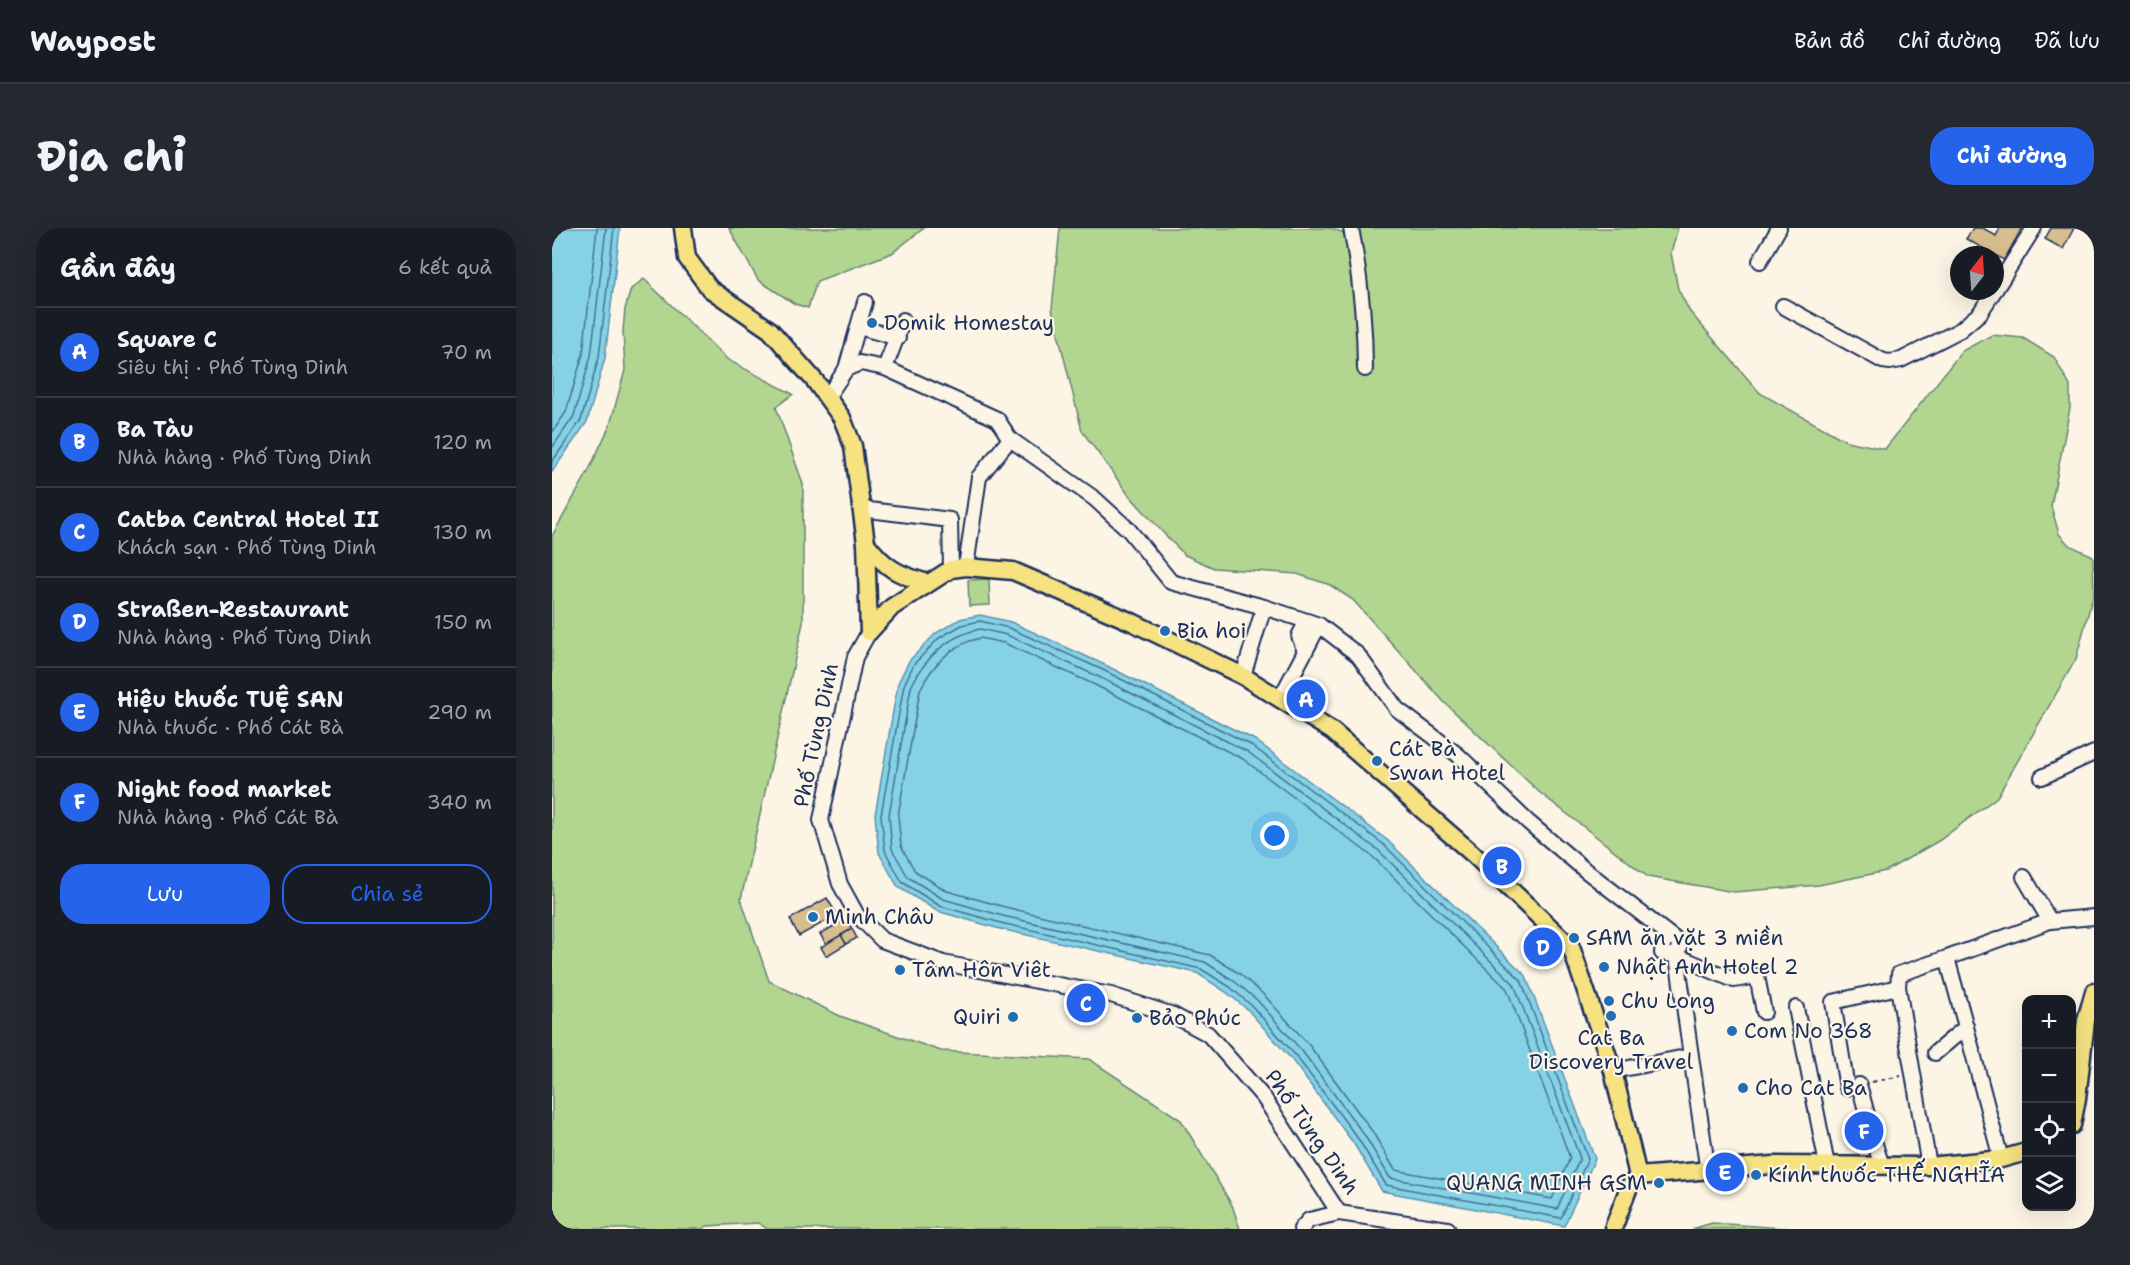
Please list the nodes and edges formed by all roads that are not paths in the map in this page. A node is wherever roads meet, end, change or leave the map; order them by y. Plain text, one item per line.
1 (683, 228) edge
2 (1351, 228) edge
3 (1779, 228) edge
4 (2034, 228) edge
5 (1760, 261) dead end
6 (2004, 276) edge
7 (1988, 300) edge
8 (865, 302) dead end
9 (1783, 306) dead end
10 (903, 320) dead end
11 (859, 327) junction
12 (898, 338) junction
13 (885, 368) junction
14 (846, 369) junction
15 (1365, 369) dead end
16 (828, 396) junction
17 (1010, 439) junction
18 (861, 509) junction
19 (973, 518) junction
20 (951, 520) junction
21 (866, 543) junction
22 (958, 568) junction
23 (928, 583) junction
24 (1264, 607) junction
25 (1313, 623) junction
26 (869, 632) junction
27 (1243, 676) junction
28 (1280, 699) junction
29 (2094, 753) edge
30 (2042, 777) dead end
31 (2024, 877) dead end
32 (2094, 917) edge
33 (2050, 921) junction
34 (1677, 956) junction
35 (1947, 958) junction
36 (1898, 987) junction
37 (2094, 992) edge
38 (1796, 1008) dead end
39 (1764, 1011) dead end
40 (1966, 1027) junction
41 (1935, 1053) dead end
42 (1691, 1056) junction
43 (1613, 1071) junction
44 (2076, 1107) edge
45 (2022, 1153) edge
46 (2001, 1159) junction
47 (1827, 1165) junction
48 (1882, 1165) junction
49 (1929, 1166) junction
50 (1708, 1172) junction
51 (1638, 1176) junction
52 (1339, 1213) junction
53 (1611, 1228) edge
54 (1301, 1229) edge
55 (1448, 1229) edge

1 - 16 main road
2 - 15 street
3 - 5 street
4 - 6 street
7 - 9 street
8 - 11 street
10 - 12 street
11 - 12 street
11 - 14 street
12 - 13 street
13 - 14 street
13 - 17 street
14 - 16 street
16 - 18 main road
17 - 19 street
17 - 24 street
18 - 20 street
18 - 21 main road
19 - 20 street
19 - 22 street
20 - 22 street
21 - 23 main road
21 - 26 main road
22 - 23 main road, Phố Tùng Dinh
22 - 27 main road
23 - 26 main road, Phố Tùng Dinh
24 - 25 street
24 - 27 street
25 - 28 street
25 - 34 street
26 - 52 street, Phố Tùng Dinh
27 - 28 main road
28 - 43 main road
29 - 30 street
31 - 33 street
32 - 33 street
33 - 35 street
34 - 39 street
34 - 42 street
35 - 36 street
35 - 40 street
36 - 48 street
36 - 49 street
37 - 44 main road
38 - 47 street
40 - 41 street
40 - 46 street
42 - 43 street
42 - 50 street
43 - 51 main road
45 - 46 main road
46 - 49 main road
47 - 48 main road
47 - 50 main road
48 - 49 main road
50 - 51 main road
51 - 53 main road
52 - 54 street
52 - 55 street, Phố Tùng Dinh

